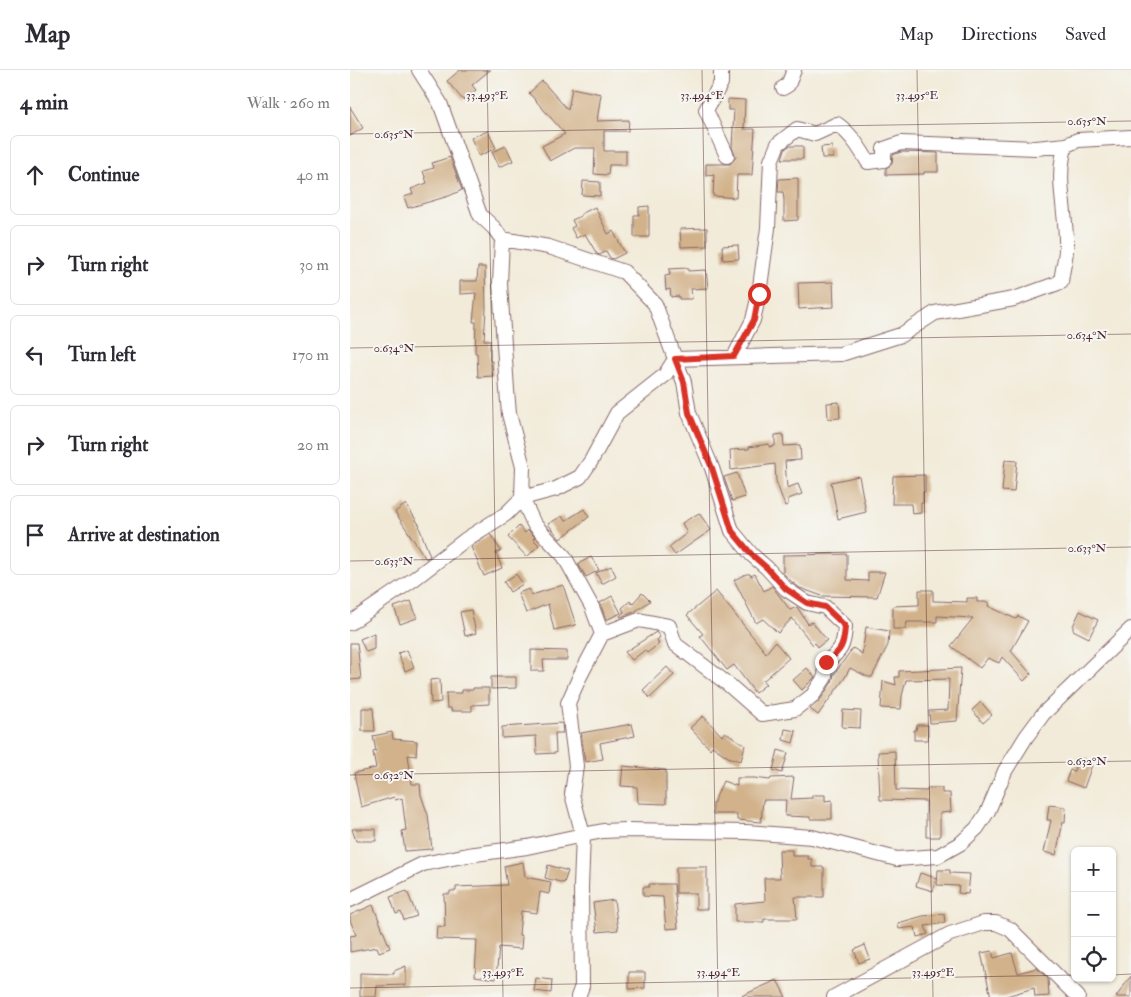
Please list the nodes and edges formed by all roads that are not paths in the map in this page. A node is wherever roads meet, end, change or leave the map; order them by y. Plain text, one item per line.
1 (419, 70) edge
2 (721, 70) edge
3 (794, 70) edge
4 (783, 88) dead end
5 (1131, 137) edge
6 (1066, 145) junction
7 (727, 156) dead end
8 (502, 239) junction
9 (734, 356) junction
10 (675, 359) junction
11 (522, 498) junction
12 (350, 623) edge
13 (1131, 628) edge
14 (602, 634) junction
15 (583, 835) junction
16 (350, 900) edge
17 (578, 997) edge
18 (834, 997) edge
19 (1078, 997) edge

1 - 8 street
2 - 7 street
3 - 4 street
5 - 6 street
6 - 9 street
6 - 9 street
8 - 10 street
8 - 11 street
9 - 10 street
10 - 11 street
10 - 14 street
11 - 12 street
11 - 14 street
13 - 15 street
14 - 15 street
15 - 16 street
15 - 17 street
18 - 19 street

